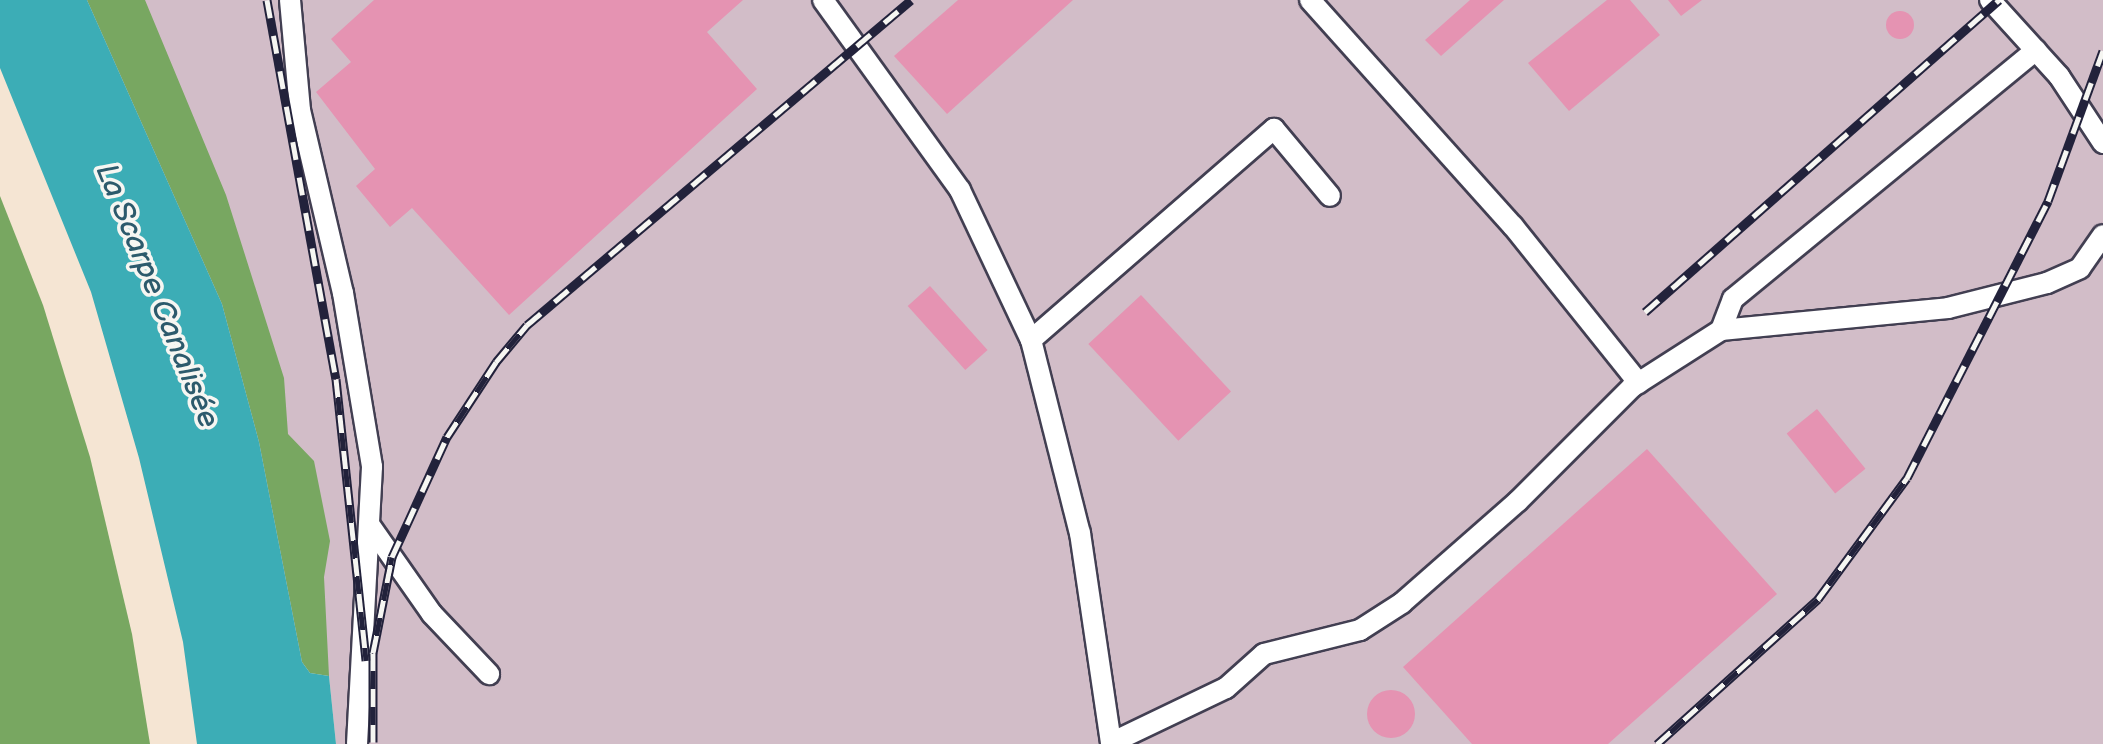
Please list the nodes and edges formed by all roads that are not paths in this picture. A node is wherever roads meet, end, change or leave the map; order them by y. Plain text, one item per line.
1 (290, 0) edge
2 (823, 0) edge
3 (1310, 0) edge
4 (1990, 0) edge
5 (2036, 50) junction
6 (2103, 143) edge
7 (1330, 196) dead end
8 (2101, 245) edge
9 (1721, 330) junction
10 (1031, 340) junction
11 (1639, 383) junction
12 (371, 527) junction
13 (489, 674) dead end
14 (1111, 743) edge
15 (357, 744) edge

1 - 12 lane
2 - 10 lane
3 - 11 lane
4 - 5 lane
5 - 6 lane
5 - 9 lane
7 - 10 lane
8 - 9 lane
9 - 11 lane
10 - 14 lane
11 - 14 lane
12 - 13 lane
12 - 15 lane

